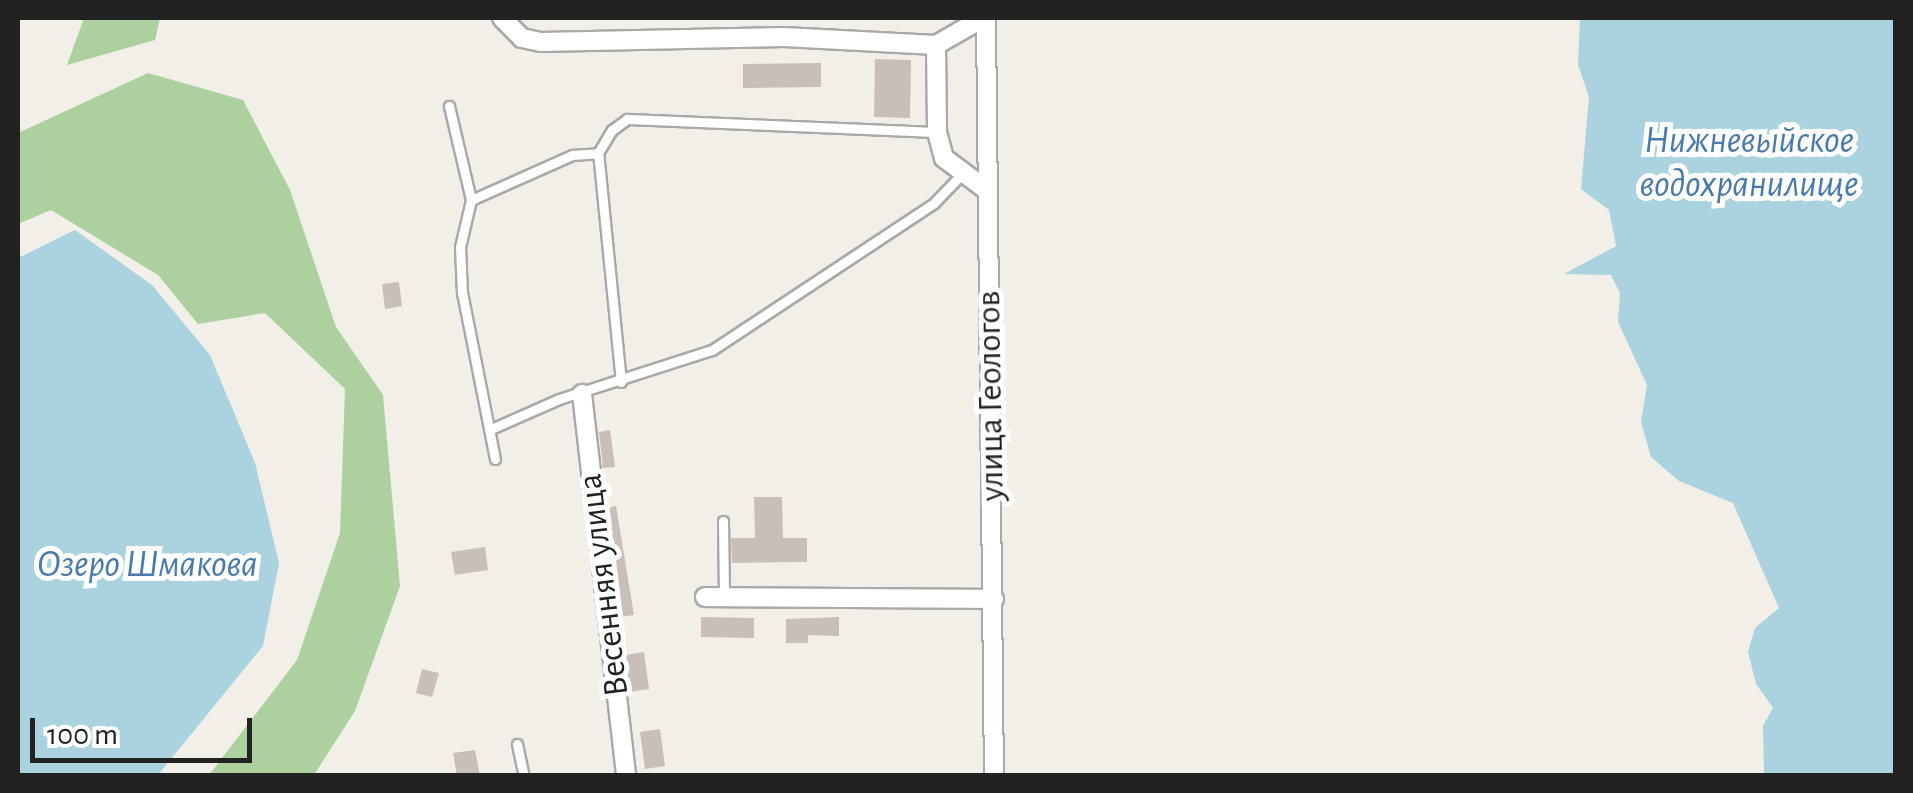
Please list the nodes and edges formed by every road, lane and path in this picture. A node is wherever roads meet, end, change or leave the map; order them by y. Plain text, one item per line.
1 (502, 18) edge
2 (984, 18) edge
3 (645, 27) edge
4 (783, 27) edge
5 (936, 46) junction
6 (448, 106) dead end
7 (937, 132) junction
8 (598, 153) junction
9 (960, 175) junction
10 (988, 191) junction
11 (471, 200) junction
12 (620, 382) junction
13 (582, 394) junction
14 (492, 429) junction
15 (496, 460) dead end
16 (724, 521) dead end
17 (714, 597) joint
18 (994, 599) junction
19 (517, 744) dead end
20 (524, 776) edge
21 (626, 776) edge
22 (994, 776) edge

1 - 3 street
2 - 5 street
2 - 10 street, улица Геологов
3 - 4 street
4 - 5 street
5 - 7 street
6 - 11 lane
7 - 8 lane
7 - 9 street
8 - 11 lane
8 - 12 lane
9 - 10 street
9 - 12 lane
10 - 18 street, улица Геологов
11 - 14 lane
12 - 13 lane
13 - 14 lane
13 - 21 street, Весенняя улица
14 - 15 lane
16 - 17 lane
17 - 18 street
18 - 22 street, улица Геологов
19 - 20 lane

